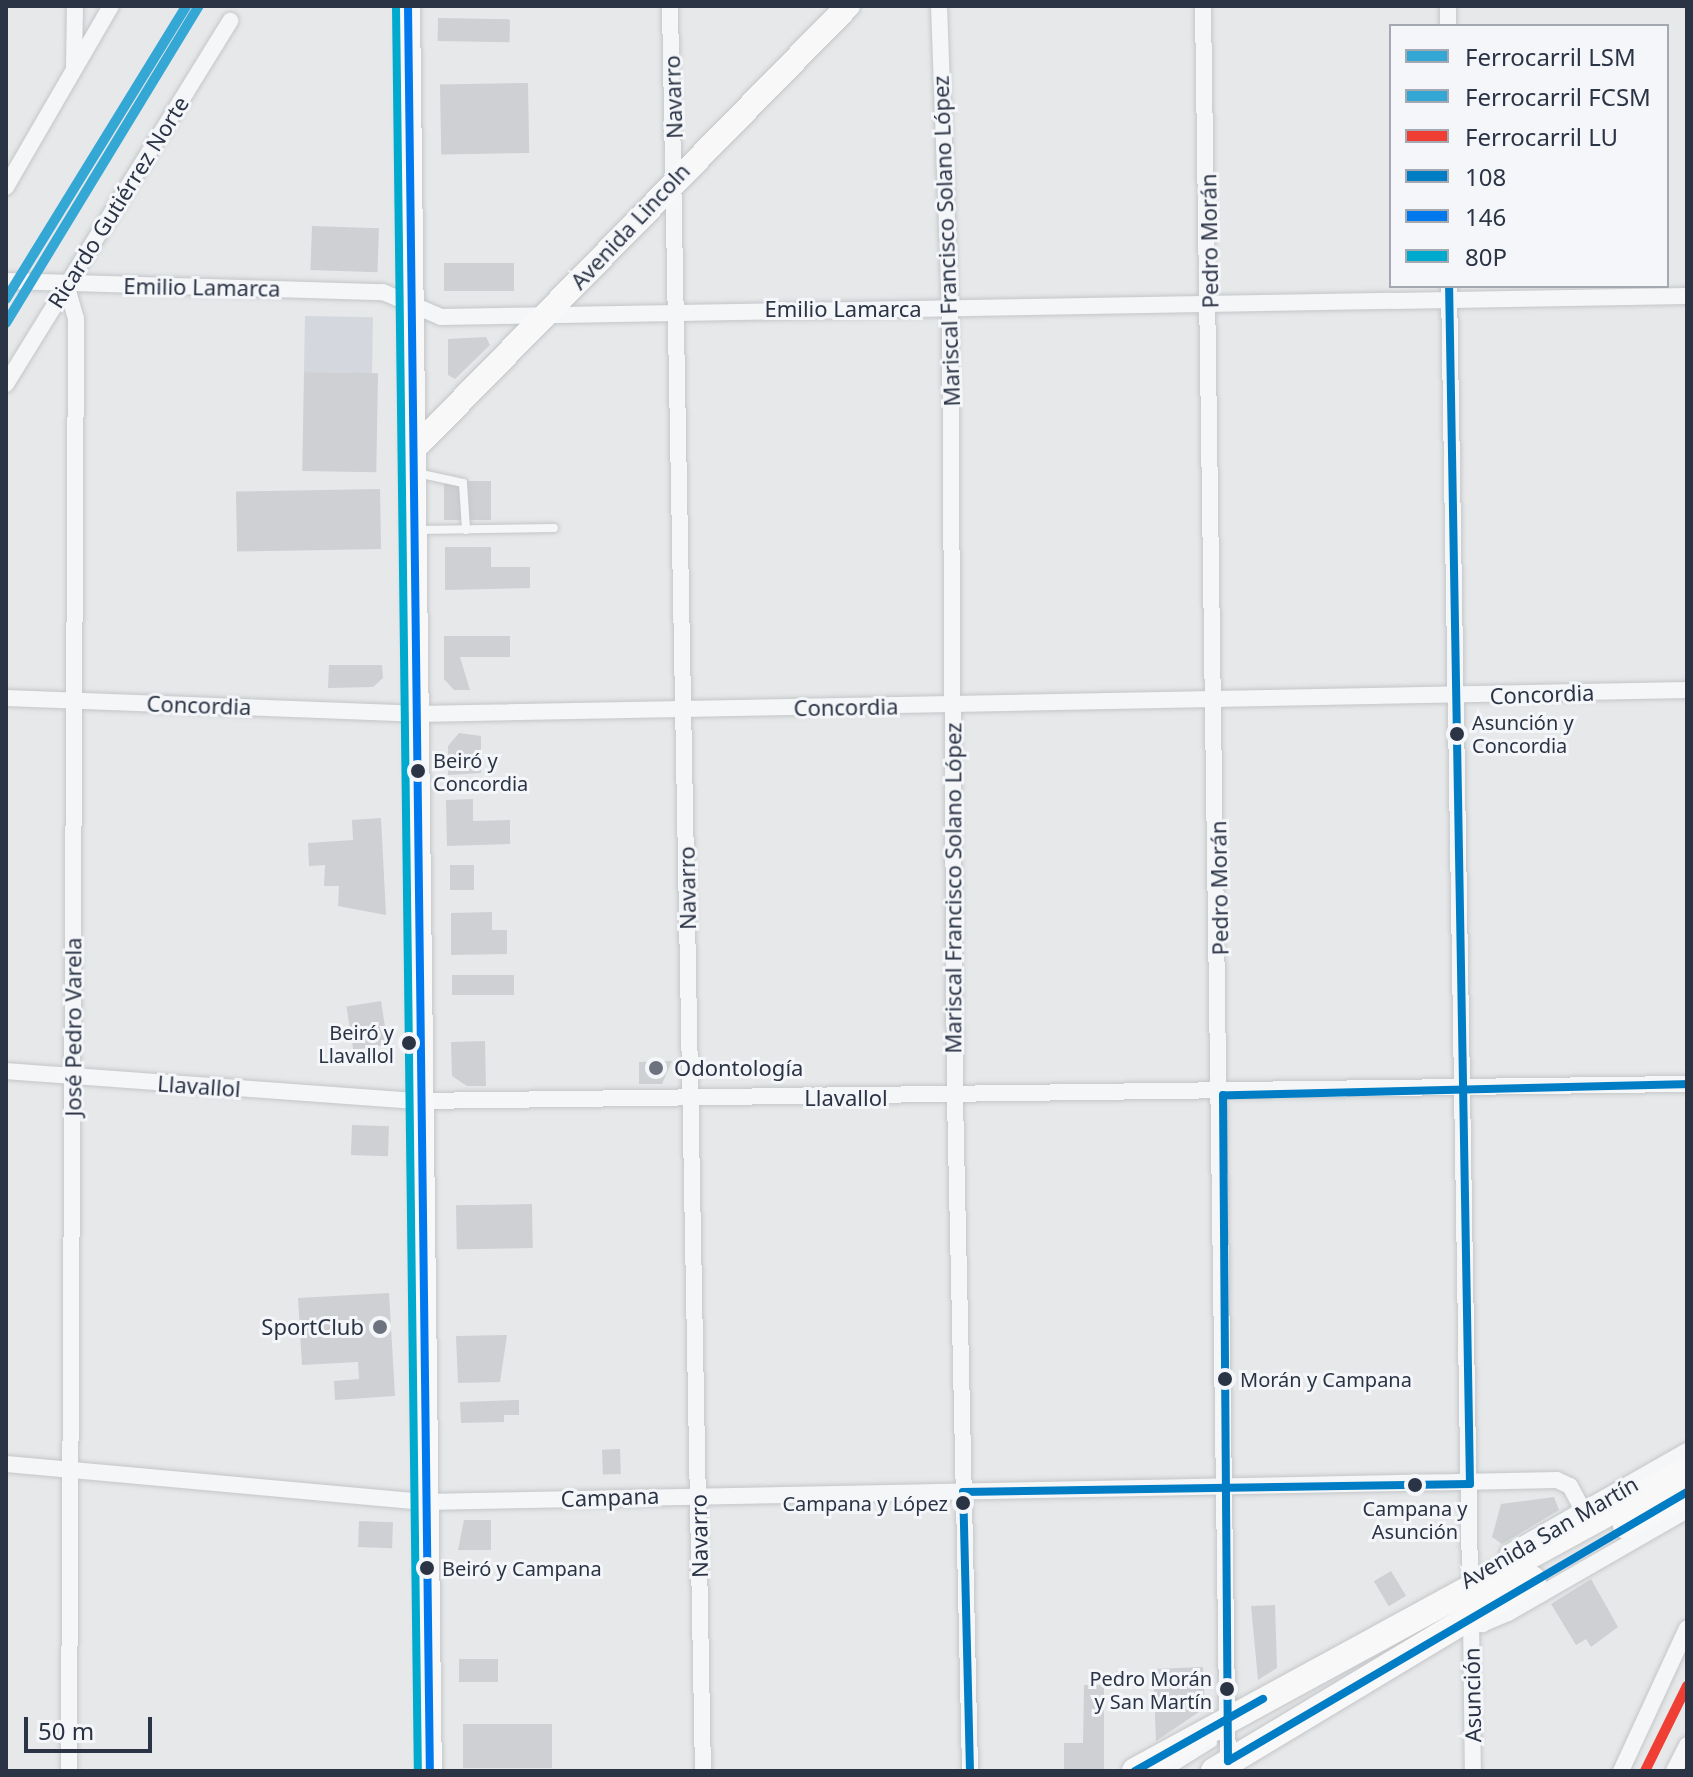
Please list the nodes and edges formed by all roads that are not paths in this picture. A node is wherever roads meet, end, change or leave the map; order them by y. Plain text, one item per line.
1 (75, 6) edge
2 (111, 6) edge
3 (408, 6) edge
4 (670, 6) edge
5 (848, 6) edge
6 (939, 6) edge
7 (1203, 6) edge
8 (230, 21) dead end
9 (74, 69) junction
10 (675, 177) junction
11 (6, 187) edge
12 (6, 281) edge
13 (66, 284) junction
14 (1449, 294) edge
15 (1687, 296) edge
16 (412, 302) junction
17 (1211, 305) junction
18 (676, 309) junction
19 (950, 309) junction
20 (549, 314) junction
21 (6, 384) edge
22 (414, 461) junction
23 (554, 528) dead end
24 (415, 530) junction
25 (466, 530) junction
26 (1687, 690) edge
27 (1458, 696) junction
28 (6, 698) edge
29 (73, 699) junction
30 (1216, 703) junction
31 (952, 705) junction
32 (683, 711) junction
33 (417, 714) junction
34 (6, 1071) edge
35 (73, 1076) junction
36 (1687, 1084) edge
37 (1461, 1088) junction
38 (1223, 1095) junction
39 (955, 1098) junction
40 (693, 1099) junction
41 (418, 1101) junction
42 (1687, 1451) edge
43 (6, 1464) edge
44 (71, 1468) junction
45 (1687, 1470) edge
46 (1470, 1484) junction
47 (1226, 1488) junction
48 (963, 1492) junction
49 (1687, 1492) edge
50 (698, 1495) junction
51 (424, 1502) junction
52 (1583, 1510) junction
53 (1679, 1514) edge
54 (1470, 1575) junction
55 (1413, 1617) junction
56 (1471, 1618) junction
57 (1687, 1628) edge
58 (1687, 1745) edge
59 (1224, 1751) edge
60 (69, 1771) edge
61 (430, 1771) edge
62 (703, 1771) edge
63 (970, 1771) edge
64 (1135, 1771) edge
65 (1168, 1771) edge
66 (1201, 1771) edge
67 (1473, 1771) edge
68 (1621, 1771) edge
69 (1674, 1771) edge

1 - 9 street
2 - 9 street
3 - 16 main road
4 - 10 street, Navarro
5 - 10 main road, Avenida Lincoln
6 - 19 street, Mariscal Francisco Solano López
7 - 17 street, Pedro Morán
8 - 13 street, Ricardo Gutiérrez Norte
9 - 11 street
10 - 18 street, Navarro
10 - 20 main road, Avenida Lincoln
12 - 13 street, Emilio Lamarca
13 - 16 street, Emilio Lamarca
13 - 21 street, Ricardo Gutiérrez Norte
13 - 29 street, José Pedro Varela
14 - 15 street, Emilio Lamarca
14 - 17 street, Emilio Lamarca
14 - 27 street
16 - 20 street, Emilio Lamarca
16 - 22 main road
17 - 19 street, Emilio Lamarca
17 - 30 street, Pedro Morán
18 - 19 street, Emilio Lamarca
18 - 20 street, Emilio Lamarca
18 - 32 street, Navarro
19 - 31 street, Mariscal Francisco Solano López
20 - 22 main road, Avenida Lincoln
22 - 24 main road
22 - 25 lane
23 - 25 lane
24 - 25 lane
24 - 33 main road
26 - 27 street, Concordia
27 - 30 street, Concordia
27 - 37 street
28 - 29 street, Concordia
29 - 33 street, Concordia
29 - 35 street, José Pedro Varela
30 - 31 street, Concordia
30 - 38 street, Pedro Morán
31 - 32 street, Concordia
31 - 39 street, Mariscal Francisco Solano López
32 - 33 street, Concordia
32 - 40 street, Navarro
33 - 41 main road
34 - 35 street, Llavallol
35 - 41 street, Llavallol
35 - 44 street, José Pedro Varela
36 - 37 street, Llavallol
37 - 38 street, Llavallol
37 - 46 street
38 - 39 street, Llavallol
38 - 47 street, Pedro Morán
39 - 40 street, Llavallol
39 - 48 street, Mariscal Francisco Solano López
40 - 41 street, Llavallol
40 - 50 street, Navarro
41 - 51 main road
42 - 52 street, Avenida San Martín
43 - 44 street, Campana
44 - 51 street, Campana
44 - 60 street, José Pedro Varela
45 - 55 main road, Avenida San Martín
46 - 47 street, Campana
46 - 52 street, Campana
46 - 54 street
47 - 48 street, Campana
47 - 59 street, Pedro Morán
48 - 50 street, Campana
48 - 63 street, Mariscal Francisco Solano López
49 - 56 main road, Avenida San Martín
50 - 51 street, Campana
50 - 62 street, Navarro
51 - 61 main road
52 - 54 street, Avenida San Martín
53 - 56 street, Avenida San Martín
54 - 55 street, Avenida San Martín
55 - 59 main road, Avenida San Martín
56 - 59 main road, Avenida San Martín
56 - 67 street, Asunción
57 - 68 street
58 - 69 street
59 - 64 main road, Avenida San Martín
59 - 65 lane
59 - 66 lane

